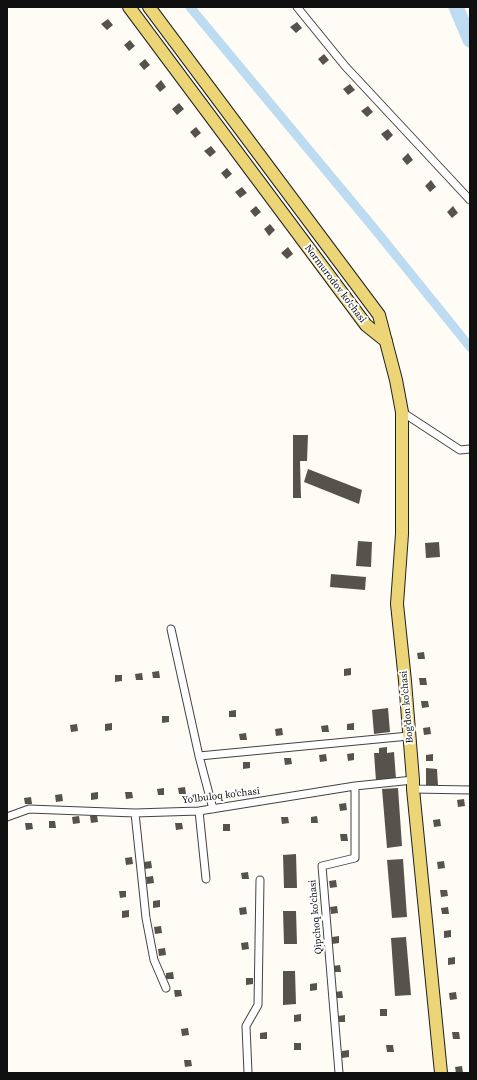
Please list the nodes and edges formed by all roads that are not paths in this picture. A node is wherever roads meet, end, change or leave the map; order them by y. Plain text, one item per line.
1 (129, 7) edge
2 (149, 7) edge
3 (297, 7) edge
4 (470, 200) edge
5 (386, 341) junction
6 (402, 412) junction
7 (470, 449) edge
8 (171, 629) dead end
9 (409, 736) junction
10 (199, 756) junction
11 (413, 785) junction
12 (355, 786) junction
13 (470, 790) edge
14 (213, 809) junction
15 (199, 811) junction
16 (135, 813) junction
17 (7, 817) edge
18 (206, 880) dead end
19 (260, 880) dead end
20 (166, 988) dead end
21 (248, 1073) edge
22 (339, 1073) edge
23 (441, 1073) edge

1 - 5 main road, Normurodov ko'chasi
2 - 5 main road, Normurodov ko'chasi
3 - 4 street
5 - 6 main road, Bog'don ko'chasi
6 - 7 street
6 - 9 main road, Bog'don ko'chasi
8 - 10 street
9 - 10 street
9 - 11 main road, Bog'don ko'chasi
10 - 14 street
11 - 12 street, Yo'lbuloq ko'chasi
11 - 13 street, Yo'lbuloq ko'chasi
11 - 23 main road, Bog'don ko'chasi
12 - 14 street, Yo'lbuloq ko'chasi
12 - 22 street, Qipchoq ko'chasi
14 - 15 street, Yo'lbuloq ko'chasi
15 - 16 street, Yo'lbuloq ko'chasi
15 - 18 street
16 - 17 street, Yo'lbuloq ko'chasi
16 - 20 street
19 - 21 street

